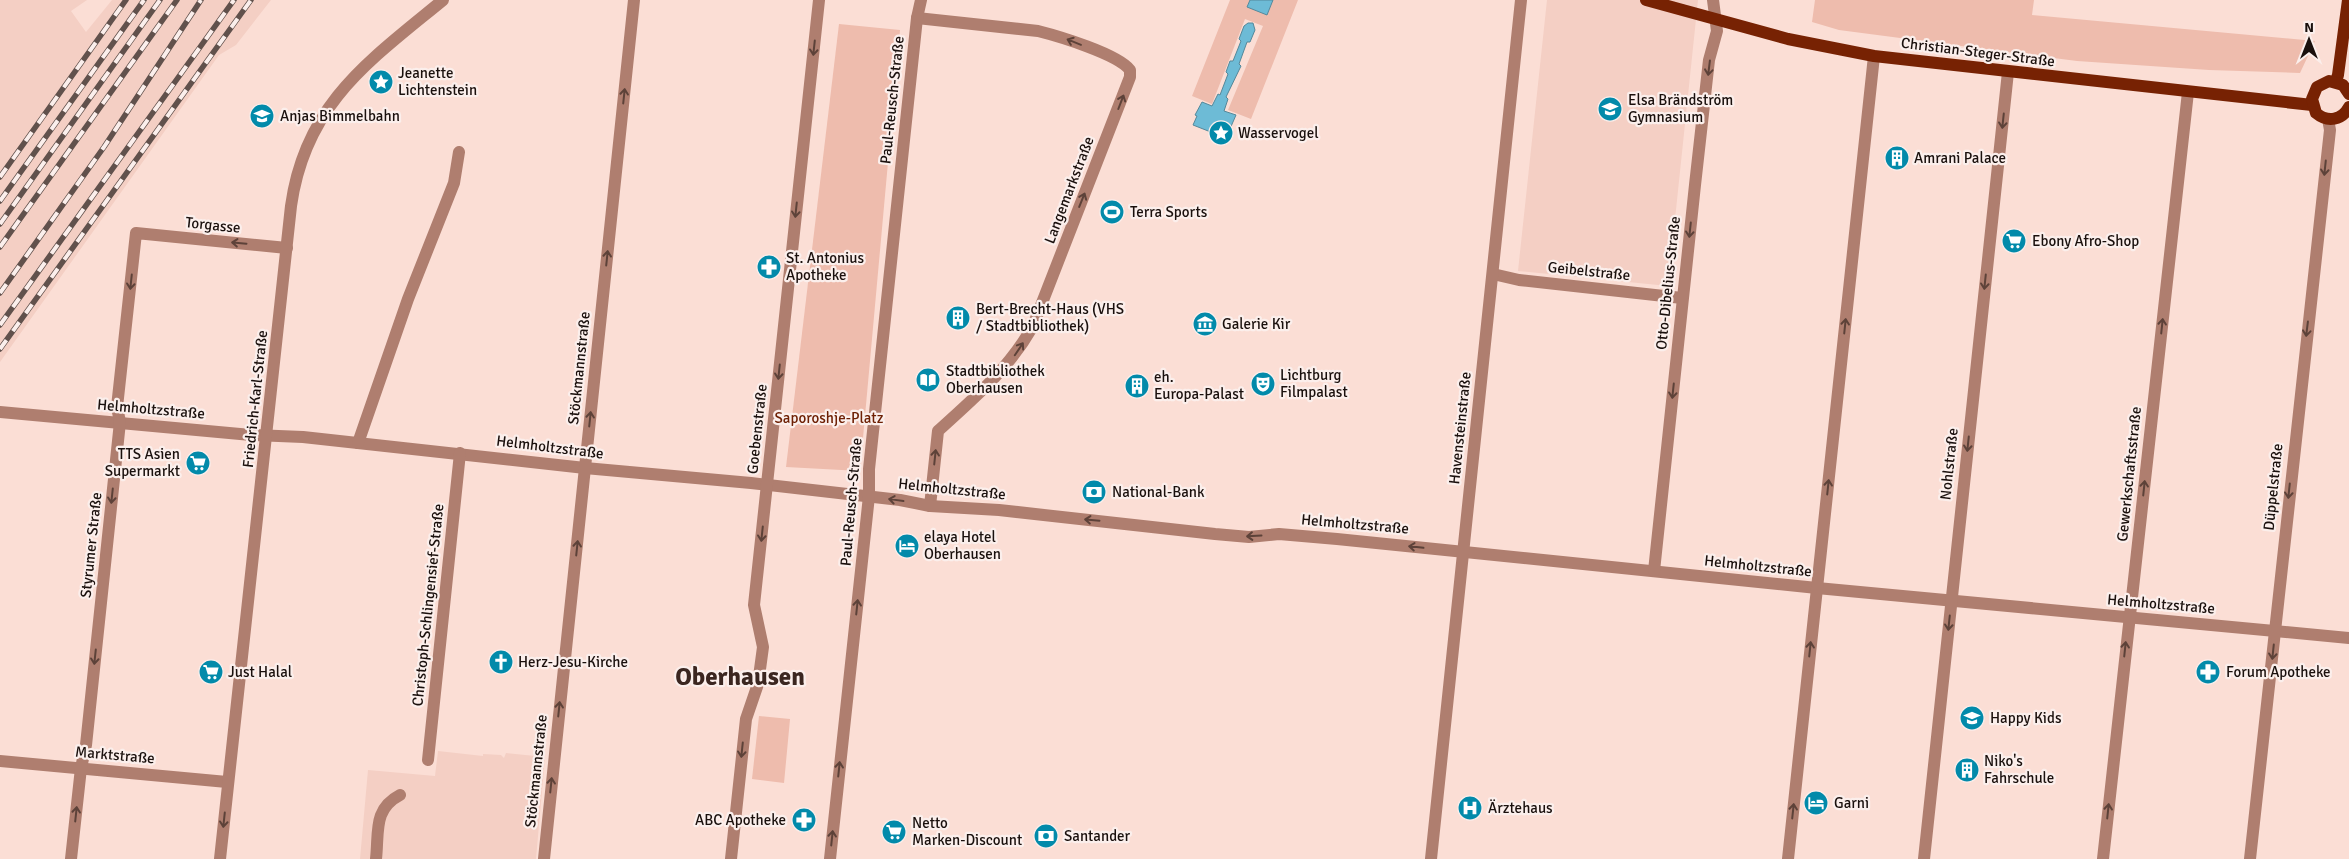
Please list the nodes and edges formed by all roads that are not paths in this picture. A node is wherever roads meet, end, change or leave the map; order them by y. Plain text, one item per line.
1 (443, 0) edge
2 (634, 0) edge
3 (819, 0) edge
4 (922, 0) edge
5 (1521, 0) edge
6 (1646, 0) edge
7 (1713, 0) edge
8 (2348, 0) edge
9 (917, 18) junction
10 (1716, 21) junction
11 (1874, 56) junction
12 (2008, 72) junction
13 (2336, 82) junction
14 (2188, 92) junction
15 (2349, 94) edge
16 (2312, 105) junction
17 (2349, 109) edge
18 (2328, 119) junction
19 (459, 152) dead end
20 (136, 233) joint
21 (287, 248) junction
22 (1493, 274) junction
23 (1682, 298) junction
24 (0, 412) edge
25 (120, 422) junction
26 (267, 436) junction
27 (358, 443) junction
28 (460, 453) junction
29 (585, 468) junction
30 (768, 486) junction
31 (869, 496) junction
32 (930, 506) junction
33 (1464, 553) junction
34 (1654, 571) junction
35 (1817, 588) junction
36 (1951, 601) junction
37 (2129, 617) junction
38 (2274, 631) junction
39 (2349, 638) edge
40 (0, 760) edge
41 (428, 760) dead end
42 (81, 768) junction
43 (227, 782) junction
44 (400, 795) dead end
45 (71, 859) edge
46 (220, 859) edge
47 (376, 859) edge
48 (544, 859) edge
49 (730, 859) edge
50 (830, 859) edge
51 (1431, 859) edge
52 (1788, 859) edge
53 (1924, 859) edge
54 (2103, 859) edge
55 (2250, 859) edge

1 - 21 street, Friedrich-Karl-Straße
29 -> 2 street, Stöckmannstraße
3 -> 30 street, Goebenstraße
4 - 9 street, Paul-Reusch-Straße
5 - 22 street, Havensteinstraße
6 - 10 main road, Christian-Steger-Straße
7 - 10 street, Otto-Dibelius-Straße
8 - 13 main road
9 - 31 street, Paul-Reusch-Straße
32 -> 9 street, Langemarkstraße
10 - 11 main road, Christian-Steger-Straße
10 -> 23 street, Otto-Dibelius-Straße
11 - 12 main road, Christian-Steger-Straße
35 -> 11 street
12 - 14 main road, Christian-Steger-Straße
12 -> 36 street, Nohlstraße
13 - 15 main road
13 - 16 main road
14 - 16 main road, Christian-Steger-Straße
37 -> 14 street, Gewerkschaftsstraße
16 - 18 main road
17 - 18 main road
18 -> 38 street, Düppelstraße
19 - 27 street
21 -> 20 street, Torgasse
20 -> 25 street, Styrumer Straße
21 - 26 street, Friedrich-Karl-Straße
22 - 23 street, Geibelstraße
22 - 33 street, Havensteinstraße
23 -> 34 street, Otto-Dibelius-Straße
24 - 25 street, Helmholtzstraße
25 - 26 street, Helmholtzstraße
25 -> 42 street, Styrumer Straße
26 - 27 street, Helmholtzstraße
26 - 43 street, Friedrich-Karl-Straße
27 - 28 street, Helmholtzstraße
28 - 29 street, Helmholtzstraße
28 - 41 street, Christoph-Schlingensief-Straße
29 - 30 street, Helmholtzstraße
48 -> 29 street, Stöckmannstraße
30 - 31 street, Helmholtzstraße
30 -> 49 street, Goebenstraße
32 -> 31 street, Helmholtzstraße
50 -> 31 street, Paul-Reusch-Straße
33 -> 32 street, Helmholtzstraße
33 - 34 street, Helmholtzstraße
33 - 51 street, Havensteinstraße
34 - 35 street, Helmholtzstraße
35 - 36 street, Helmholtzstraße
52 -> 35 street
36 - 37 street, Helmholtzstraße
36 -> 53 street, Nohlstraße
37 - 38 street, Helmholtzstraße
54 -> 37 street, Gewerkschaftsstraße
38 - 39 street, Helmholtzstraße
38 -> 55 street, Düppelstraße
40 - 42 street, Marktstraße
42 - 43 street, Marktstraße
45 -> 42 street, Styrumer Straße
43 -> 46 street, Friedrich-Karl-Straße
44 - 47 street

